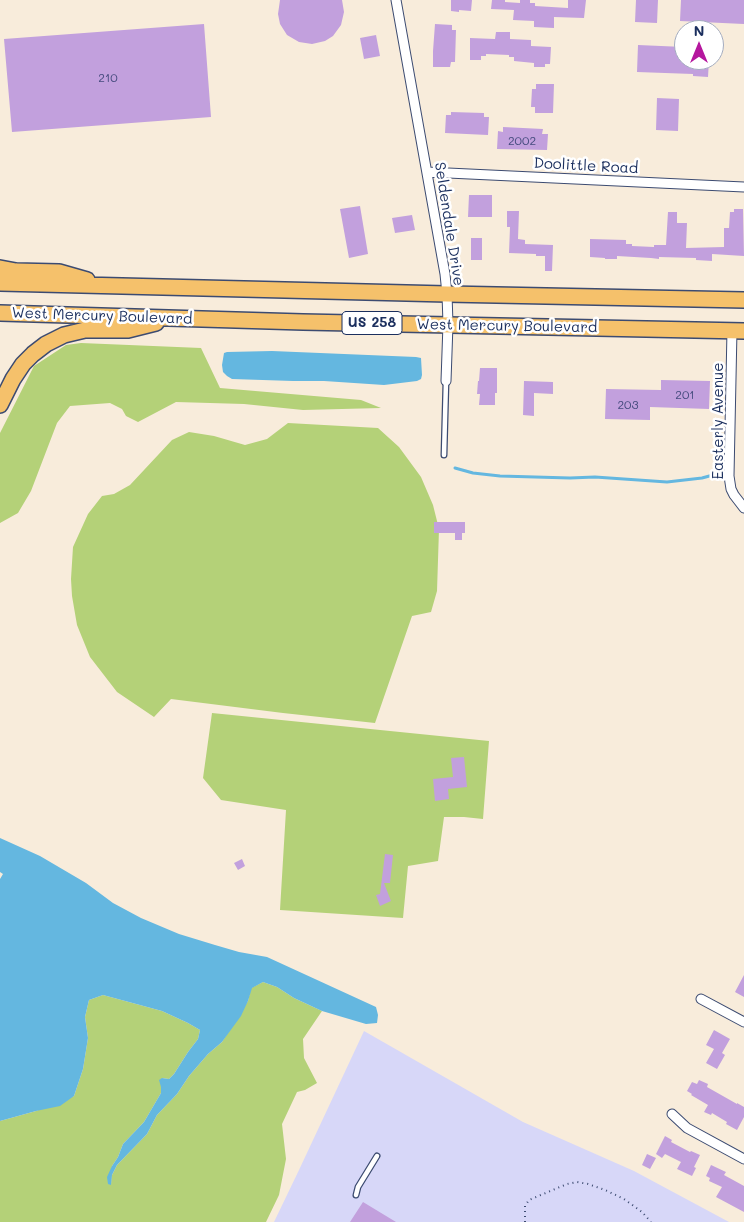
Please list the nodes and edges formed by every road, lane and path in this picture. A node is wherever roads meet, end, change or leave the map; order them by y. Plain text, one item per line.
1 (396, 0) edge
2 (427, 172) junction
3 (744, 188) edge
4 (0, 268) edge
5 (0, 283) edge
6 (110, 286) junction
7 (447, 294) junction
8 (744, 300) edge
9 (0, 313) edge
10 (177, 318) junction
11 (448, 324) junction
12 (738, 331) edge
13 (446, 381) joint
14 (0, 405) edge
15 (444, 455) dead end
16 (744, 508) edge
17 (702, 999) dead end
18 (744, 1022) edge
19 (672, 1114) dead end
20 (377, 1156) dead end
21 (744, 1159) edge
22 (356, 1195) dead end
23 (525, 1222) edge
24 (651, 1222) edge

1 - 2 street, Seldendale Drive
2 - 3 street, Doolittle Road
2 - 7 street, Seldendale Drive
4 - 6 main road
5 - 6 main road, West Mercury Boulevard / US 258
6 - 7 main road, West Mercury Boulevard / US 258
7 - 8 main road, West Mercury Boulevard / US 258
7 - 11 street, Seldendale Drive
9 - 10 main road, West Mercury Boulevard / US 258
10 - 11 main road, West Mercury Boulevard / US 258
10 - 14 main road
11 - 12 main road, West Mercury Boulevard / US 258
11 - 13 street, Seldendale Drive
12 - 16 street, Easterly Avenue
13 - 15 lane, Seldendale Drive
17 - 18 street
19 - 21 street
20 - 22 lane
23 - 24 path

